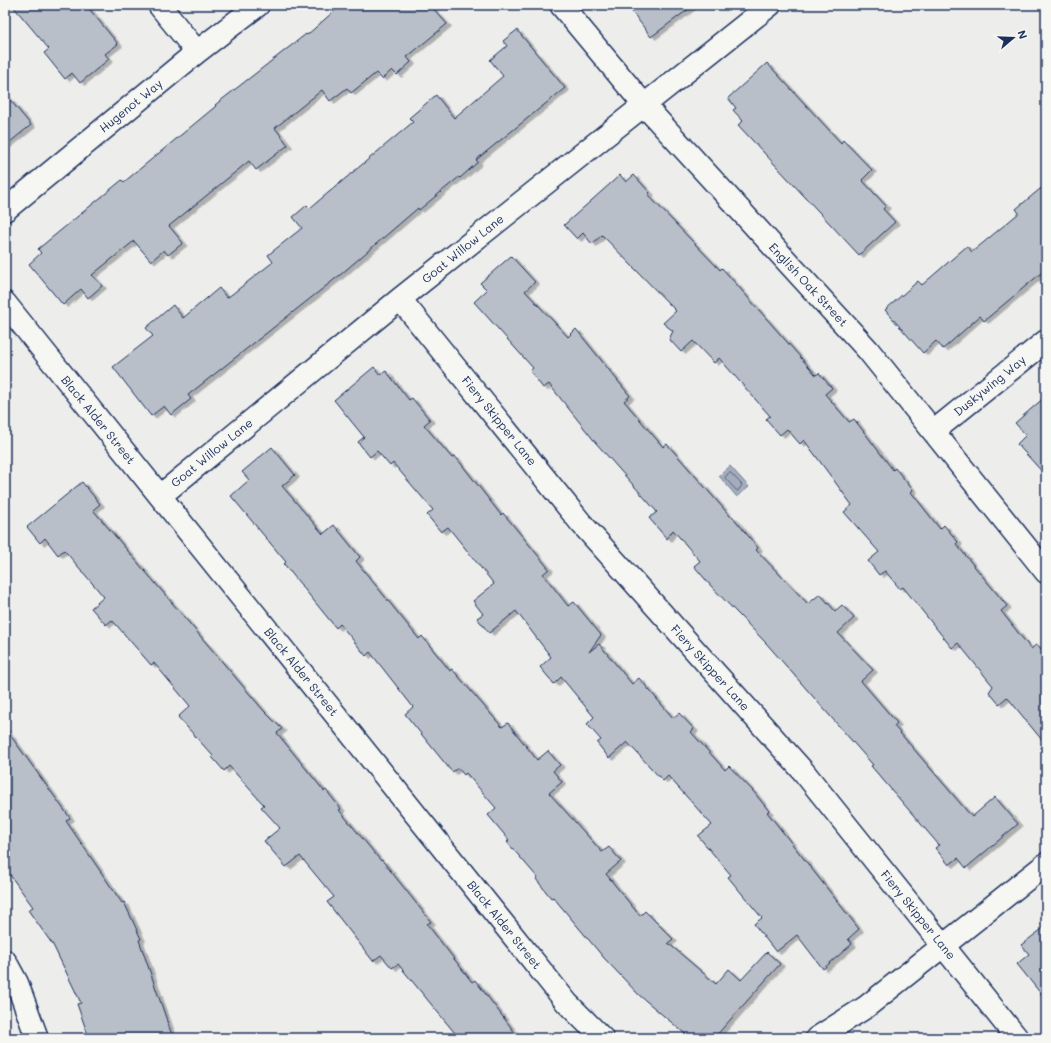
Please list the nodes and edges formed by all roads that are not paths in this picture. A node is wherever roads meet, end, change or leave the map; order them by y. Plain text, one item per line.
1 (159, 5) edge
2 (258, 5) edge
3 (561, 5) edge
4 (770, 5) edge
5 (197, 52) junction
6 (644, 104) junction
7 (5, 210) edge
8 (400, 299) junction
9 (5, 303) edge
10 (1046, 341) edge
11 (934, 432) junction
12 (160, 496) junction
13 (1046, 572) edge
14 (1046, 864) edge
15 (944, 947) junction
16 (5, 962) edge
17 (37, 1038) edge
18 (602, 1038) edge
19 (817, 1038) edge
20 (1017, 1038) edge

1 - 5 street
2 - 5 street, Hugenot Way
3 - 6 street, English Oak Street
4 - 6 street, Goat Willow Lane
5 - 7 street, Hugenot Way
6 - 8 street, Goat Willow Lane
6 - 11 street, English Oak Street
8 - 12 street, Goat Willow Lane
8 - 15 street, Fiery Skipper Lane
9 - 12 street, Black Alder Street
10 - 11 street, Duskywing Way
11 - 13 street, English Oak Street
12 - 18 street, Black Alder Street
14 - 15 street
15 - 19 street
15 - 20 street, Fiery Skipper Lane
16 - 17 street

